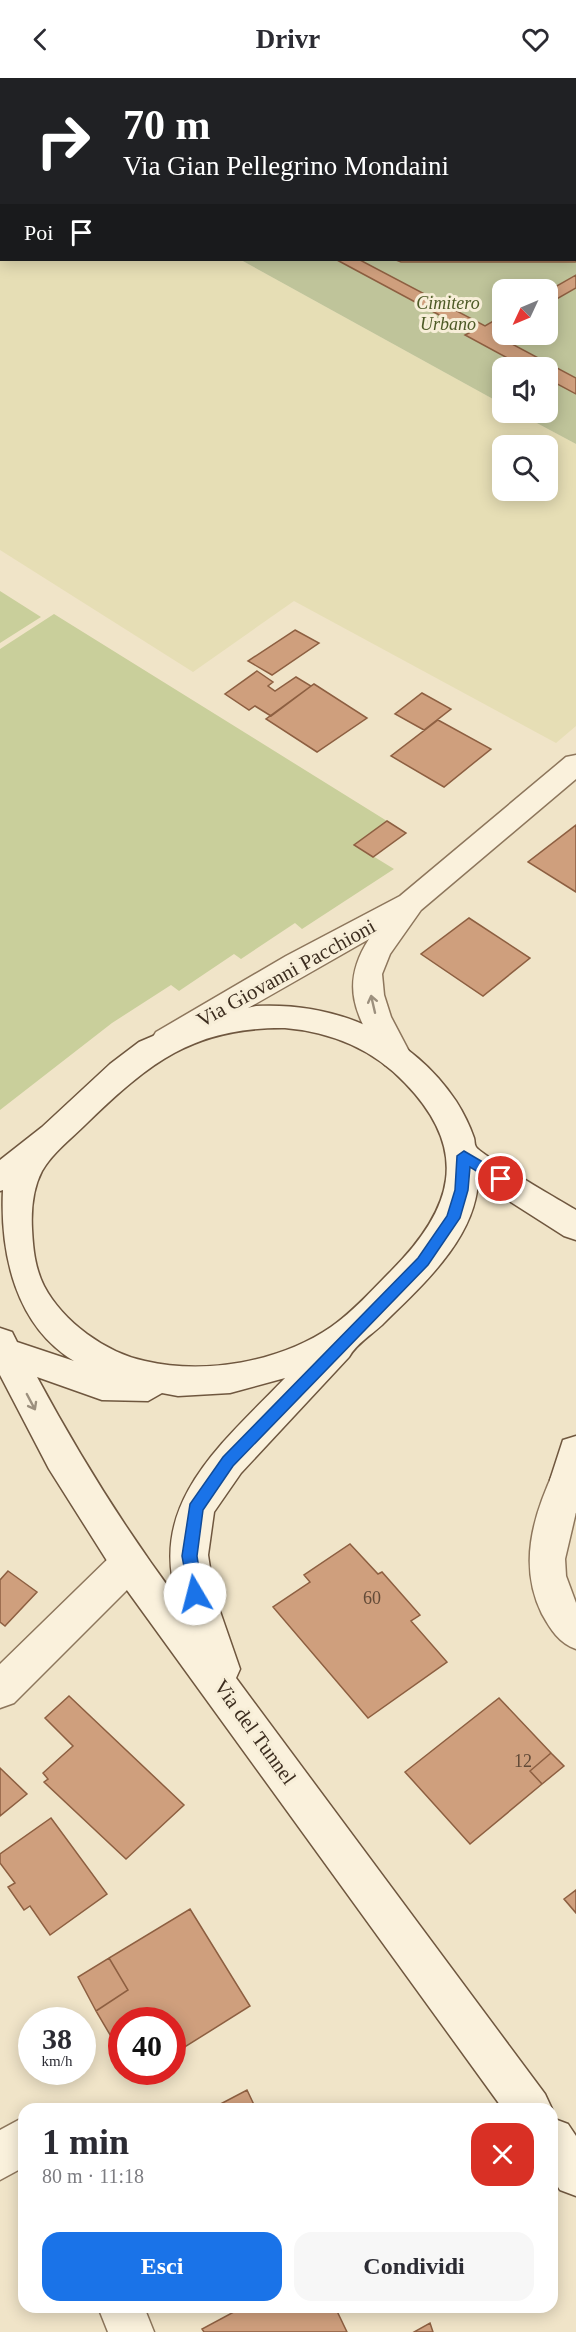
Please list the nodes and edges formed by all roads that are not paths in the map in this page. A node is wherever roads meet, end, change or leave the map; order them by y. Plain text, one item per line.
1 (576, 764) edge
2 (410, 903) junction
3 (163, 1043) junction
4 (396, 1057) junction
5 (464, 1156) junction
6 (7, 1189) edge
7 (576, 1227) edge
8 (350, 1334) junction
9 (1, 1348) edge
10 (214, 1381) junction
11 (573, 1476) edge
12 (129, 1563) junction
13 (576, 1632) edge
14 (0, 1690) edge
15 (238, 1709) junction
16 (526, 2103) edge
17 (18, 2144) edge
18 (558, 2148) edge
19 (0, 2158) edge
20 (576, 2174) edge
21 (123, 2313) edge
22 (131, 2332) edge

1 - 2 street, Via Giovanni Pacchioni
2 - 3 street, Via Giovanni Pacchioni
4 -> 2 street, Via Giovanni Pacchioni
3 - 4 street
3 - 6 street
4 - 5 street
5 - 7 street
5 - 8 street
6 - 10 street
8 - 10 street
8 - 15 street
9 - 10 street
9 -> 12 street, Via del Tunnel
11 - 13 street
12 - 14 street
12 - 15 street, Via del Tunnel
15 - 16 street, Via del Tunnel
17 - 19 street
18 - 20 street
21 - 22 street

